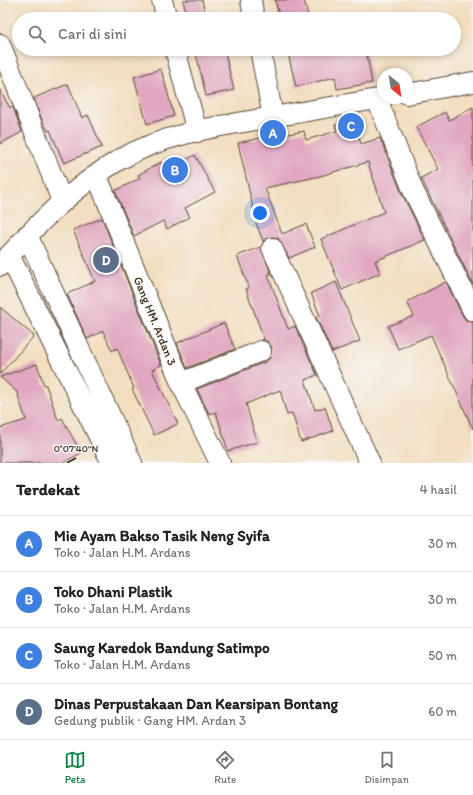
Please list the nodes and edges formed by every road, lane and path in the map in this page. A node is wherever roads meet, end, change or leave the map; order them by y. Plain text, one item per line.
1 (162, 0) edge
2 (250, 0) edge
3 (165, 12) edge
4 (253, 12) edge
5 (0, 44) edge
6 (177, 56) edge
7 (261, 56) edge
8 (473, 82) edge
9 (413, 93) edge
10 (377, 99) edge
11 (382, 104) edge
12 (273, 116) junction
13 (197, 132) junction
14 (97, 176) junction
15 (62, 201) junction
16 (28, 235) junction
17 (272, 248) dead end
18 (5, 261) edge
19 (473, 311) edge
20 (261, 351) dead end
21 (181, 383) junction
22 (112, 463) edge
23 (132, 463) edge
24 (220, 463) edge
25 (370, 463) edge

1 - 3 street
2 - 4 street
5 - 15 street
6 - 13 street
7 - 12 street
8 - 9 street
10 - 12 street
11 - 19 street
12 - 13 street
13 - 14 street
14 - 15 street
14 - 21 street, Gang HM. Ardan 3
15 - 16 street
16 - 18 street
16 - 23 street
17 - 25 street
18 - 22 street
20 - 21 street
21 - 24 street, Gang HM. Ardan 3

